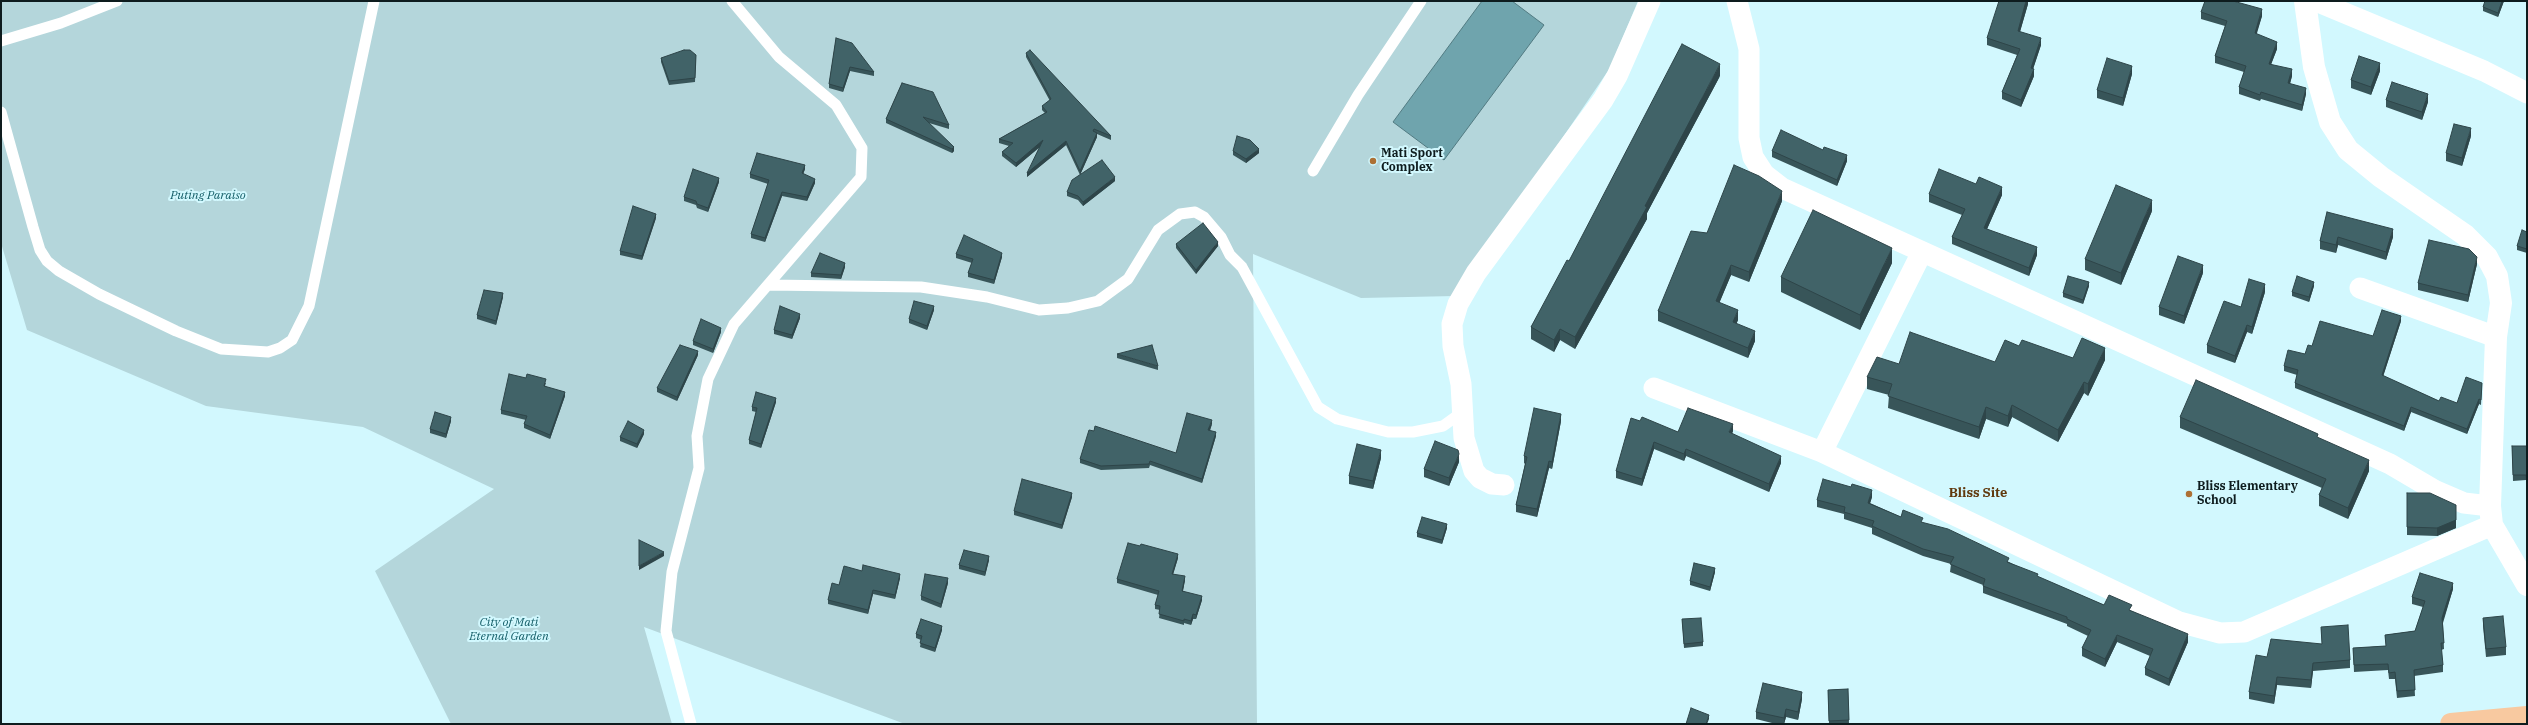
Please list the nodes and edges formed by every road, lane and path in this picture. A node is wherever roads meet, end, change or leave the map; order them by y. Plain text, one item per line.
1 (117, 1) edge
2 (374, 1) edge
3 (732, 1) edge
4 (1421, 1) edge
5 (1650, 1) edge
6 (1737, 1) edge
7 (2305, 1) edge
8 (2316, 1) edge
9 (1, 42) edge
10 (2527, 93) edge
11 (1, 112) edge
12 (1313, 171) dead end
13 (1922, 252) junction
14 (768, 285) junction
15 (2360, 288) dead end
16 (2496, 337) junction
17 (1654, 388) dead end
18 (1461, 413) junction
19 (1822, 452) junction
20 (1504, 485) dead end
21 (2491, 516) junction
22 (2527, 585) edge
23 (2527, 717) edge
24 (691, 724) edge
25 (2451, 724) edge

1 - 9 lane
2 - 11 lane
3 - 14 lane
4 - 12 lane
5 - 18 street
6 - 13 street
7 - 16 street
8 - 10 street
13 - 19 street
13 - 21 street
14 - 18 lane
14 - 24 lane
15 - 16 street
16 - 21 street
17 - 19 street
18 - 20 street
19 - 21 street
21 - 22 street
23 - 25 highway

